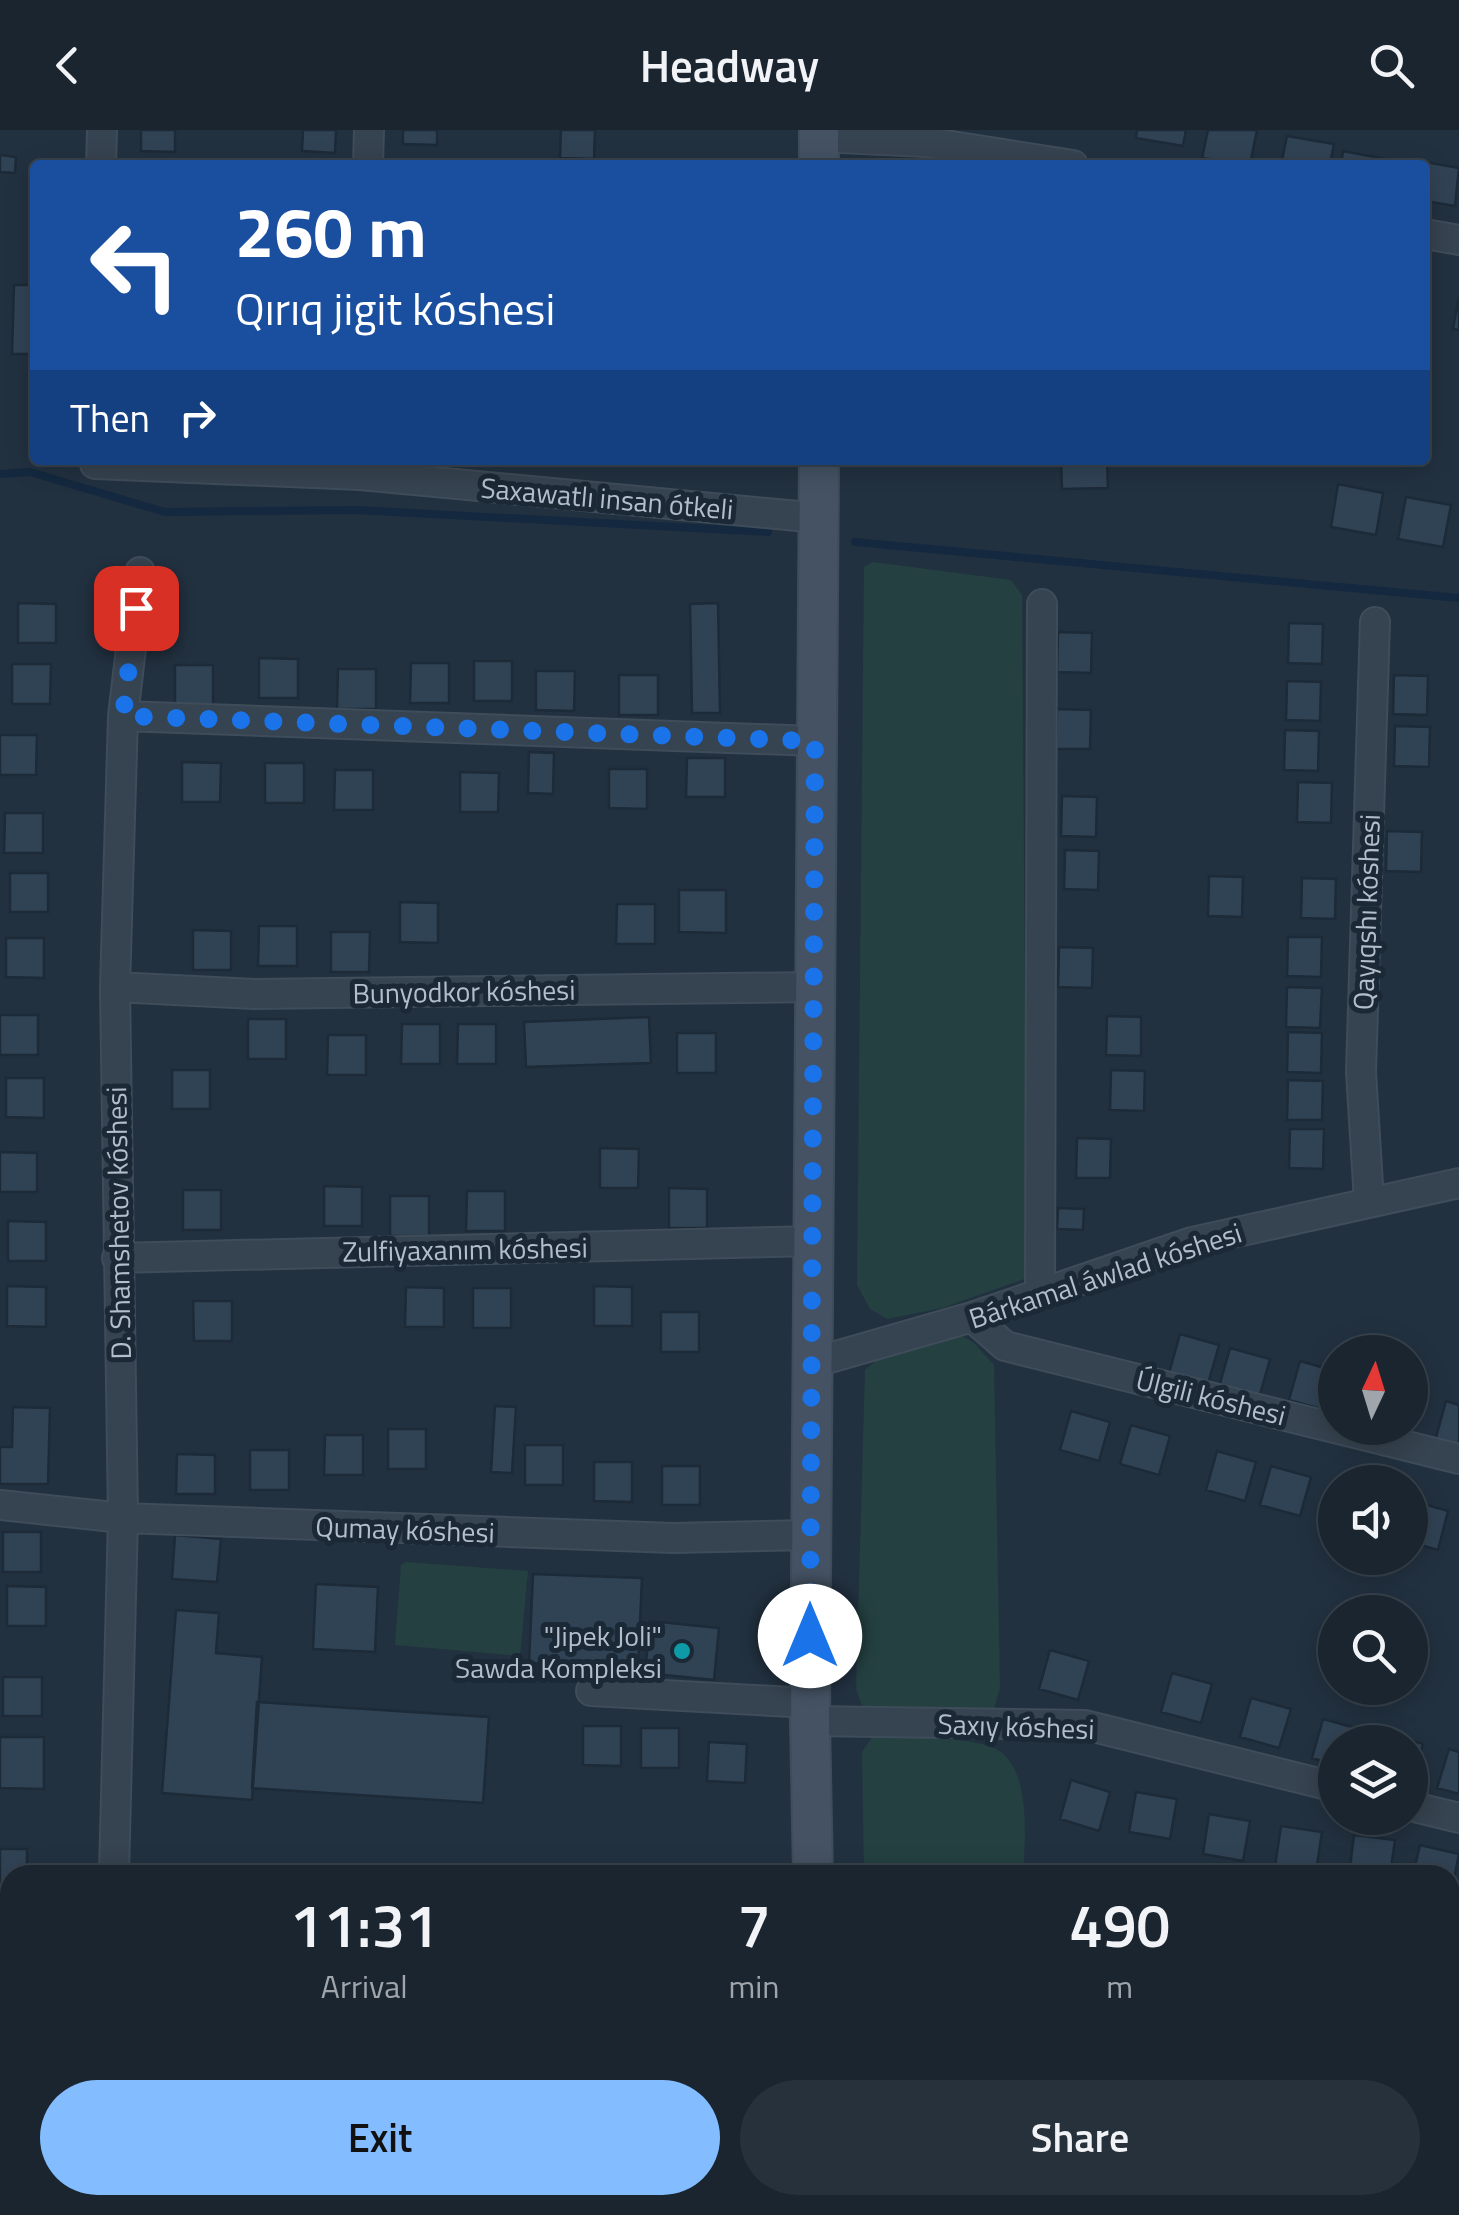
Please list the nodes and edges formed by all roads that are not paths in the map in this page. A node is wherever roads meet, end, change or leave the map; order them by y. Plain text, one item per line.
1 (102, 130) edge
2 (369, 130) edge
3 (819, 144) edge
4 (101, 160) edge
5 (368, 160) edge
6 (1041, 160) edge
7 (1430, 235) edge
8 (1459, 240) edge
9 (228, 465) edge
10 (819, 465) edge
11 (360, 468) edge
12 (819, 518) junction
13 (140, 572) dead end
14 (1042, 604) dead end
15 (1375, 622) dead end
16 (123, 716) junction
17 (815, 741) junction
18 (115, 987) junction
19 (814, 987) junction
20 (1459, 1184) edge
21 (1369, 1201) junction
22 (812, 1240) junction
23 (117, 1258) junction
24 (1040, 1294) junction
25 (972, 1317) junction
26 (812, 1363) junction
27 (1459, 1459) edge
28 (0, 1505) edge
29 (123, 1518) junction
30 (811, 1535) junction
31 (592, 1691) dead end
32 (810, 1712) junction
33 (1318, 1783) edge
34 (1428, 1810) edge
35 (1459, 1818) edge
36 (114, 1865) edge
37 (813, 1865) edge

1 - 4 street
2 - 5 street
3 - 6 street
7 - 8 street
9 - 11 street, Saxawatlı insan ótkeli
10 - 12 main road
11 - 12 street, Saxawatlı insan ótkeli
12 - 17 main road
13 - 16 street, D. Shamshetov kóshesi
14 - 24 street
15 - 21 street, Qayıqshı kóshesi
16 - 17 street
16 - 18 street, D. Shamshetov kóshesi
17 - 19 main road
18 - 19 street, Bunyodkor kóshesi
18 - 23 street, D. Shamshetov kóshesi
19 - 22 main road
20 - 21 street, Bárkamal áwlad kóshesi
21 - 24 street, Bárkamal áwlad kóshesi
22 - 23 street, Zulfiyaxanım kóshesi
22 - 26 main road
23 - 29 street, D. Shamshetov kóshesi
24 - 25 street, Bárkamal áwlad kóshesi
25 - 26 street, Bárkamal áwlad kóshesi
25 - 27 street, Úlgili kóshesi
26 - 30 main road
28 - 29 street, Qumay kóshesi
29 - 30 street, Qumay kóshesi
29 - 36 street, D. Shamshetov kóshesi
30 - 32 main road
31 - 32 street, Saxıy kóshesi
32 - 33 street, Saxıy kóshesi
32 - 37 main road
34 - 35 street

